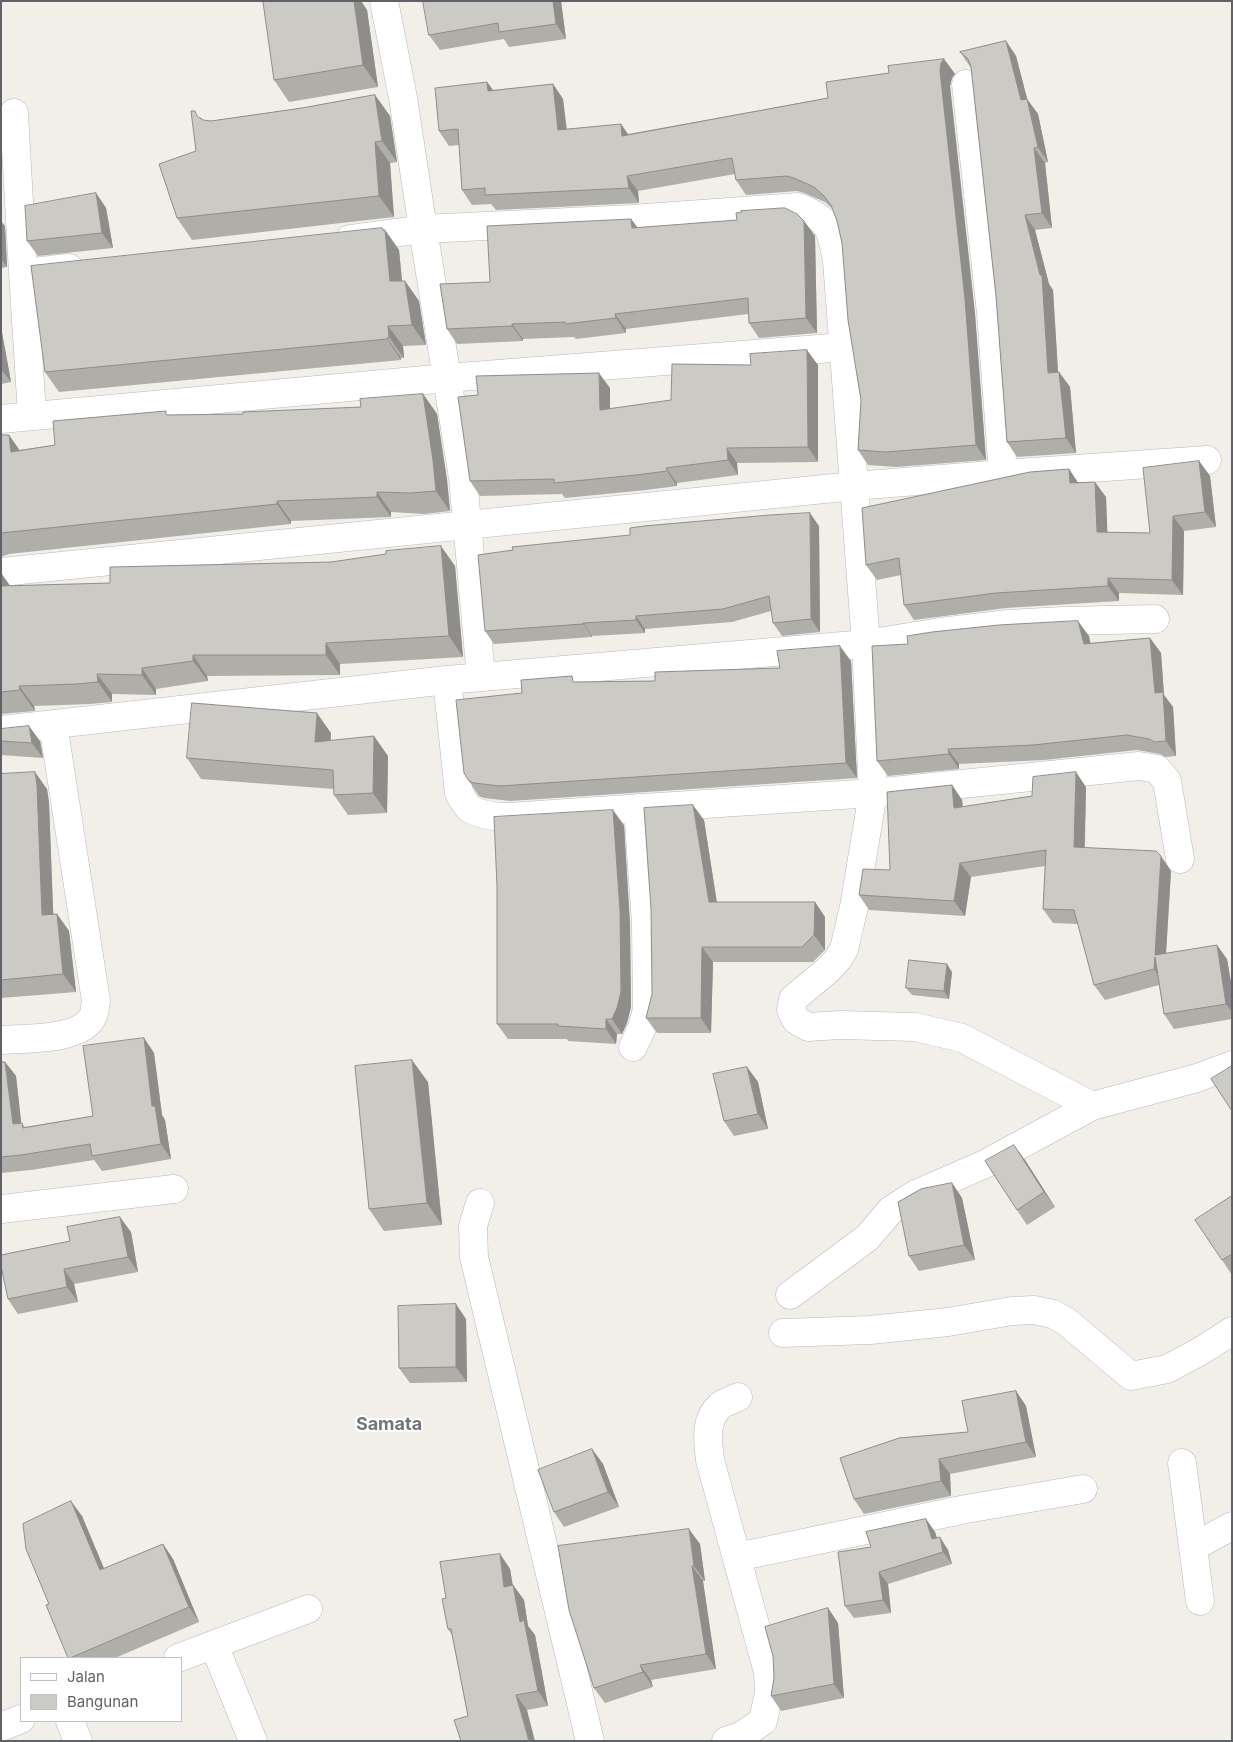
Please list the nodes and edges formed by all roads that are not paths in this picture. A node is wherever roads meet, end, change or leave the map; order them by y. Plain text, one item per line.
1 (384, 1) edge
2 (966, 84) dead end
3 (14, 113) dead end
4 (423, 230) junction
5 (328, 241) edge
6 (90, 266) edge
7 (23, 273) junction
8 (844, 347) junction
9 (446, 378) junction
10 (32, 415) junction
11 (1, 419) edge
12 (1207, 460) dead end
13 (1003, 474) junction
14 (854, 486) junction
15 (467, 526) junction
16 (1, 572) edge
17 (1154, 619) dead end
18 (866, 644) junction
19 (481, 677) junction
20 (447, 680) junction
21 (53, 724) junction
22 (1, 730) edge
23 (873, 793) junction
24 (638, 808) junction
25 (1180, 859) dead end
26 (1, 1040) edge
27 (633, 1047) dead end
28 (1232, 1066) edge
29 (1092, 1106) junction
30 (174, 1189) dead end
31 (480, 1203) dead end
32 (1, 1210) edge
33 (790, 1295) dead end
34 (1232, 1330) edge
35 (783, 1333) dead end
36 (738, 1397) dead end
37 (1182, 1463) dead end
38 (1083, 1489) dead end
39 (1232, 1526) edge
40 (1193, 1548) junction
41 (737, 1557) junction
42 (1200, 1601) dead end
43 (308, 1609) dead end
44 (214, 1645) junction
45 (181, 1657) edge
46 (20, 1719) edge
47 (70, 1722) edge
48 (1, 1727) edge
49 (78, 1741) edge
50 (253, 1741) edge
51 (590, 1741) edge
52 (726, 1741) edge

1 - 4 street
2 - 13 street
3 - 7 street
4 - 5 street
4 - 8 street
4 - 9 street
6 - 7 street
7 - 10 street
8 - 9 street
8 - 14 street
9 - 10 street
9 - 15 street
10 - 11 street
12 - 13 street
13 - 14 street
14 - 15 street
14 - 18 street
15 - 16 street
15 - 19 street
17 - 18 street
18 - 19 street
18 - 23 street
19 - 20 street
20 - 21 street
20 - 24 street
21 - 22 street
21 - 26 street
23 - 24 street
23 - 25 street
23 - 29 street
24 - 27 street
28 - 29 street
29 - 33 street
30 - 32 street
31 - 51 street
34 - 35 street
36 - 41 street
37 - 40 street
38 - 41 street
39 - 40 street
40 - 42 street
41 - 52 street
43 - 44 street
44 - 45 street
44 - 50 street
46 - 48 street
47 - 49 street

